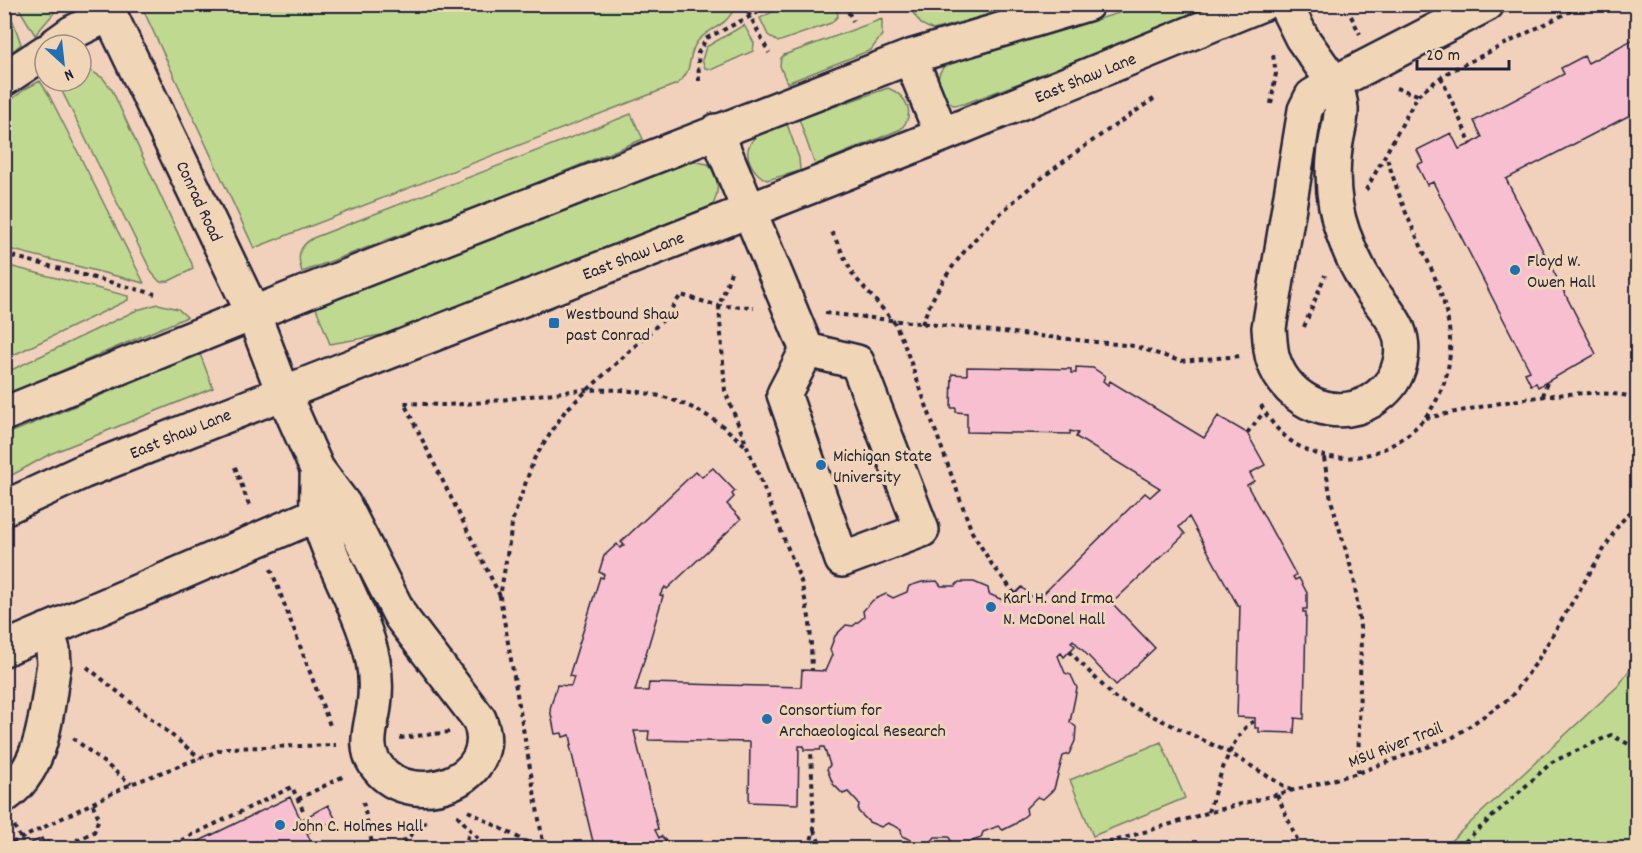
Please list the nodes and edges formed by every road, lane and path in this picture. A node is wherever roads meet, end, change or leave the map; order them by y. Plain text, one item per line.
1 (744, 4) edge
2 (775, 4) edge
3 (844, 4) edge
4 (1087, 4) edge
5 (1262, 4) edge
6 (1285, 4) edge
7 (1487, 4) edge
8 (1585, 4) edge
9 (108, 8) edge
10 (750, 17) junction
11 (853, 21) dead end
12 (72, 33) edge
13 (1273, 52) dead end
14 (769, 53) dead end
15 (909, 57) junction
16 (33, 60) edge
17 (1441, 76) junction
18 (4, 79) edge
19 (699, 81) dead end
20 (1334, 83) junction
21 (1155, 98) dead end
22 (1270, 108) dead end
23 (716, 131) junction
24 (942, 135) junction
25 (1471, 144) dead end
26 (1386, 155) junction
27 (747, 210) junction
28 (832, 232) dead end
29 (1343, 233) junction
30 (4, 254) edge
31 (731, 272) dead end
32 (156, 294) dead end
33 (719, 306) junction
34 (788, 308) junction
35 (253, 314) junction
36 (894, 322) junction
37 (922, 324) junction
38 (1243, 346) dead end
39 (807, 350) junction
40 (1244, 356) junction
41 (1246, 366) dead end
42 (1283, 378) junction
43 (1547, 382) dead end
44 (592, 388) junction
45 (283, 392) junction
46 (1255, 395) dead end
47 (1543, 396) junction
48 (1638, 398) edge
49 (1264, 412) junction
50 (4, 414) edge
51 (1425, 418) junction
52 (1247, 433) dead end
53 (746, 446) junction
54 (1324, 458) junction
55 (235, 467) dead end
56 (317, 470) junction
57 (1638, 504) edge
58 (4, 508) edge
59 (318, 514) junction
60 (260, 538) junction
61 (1016, 594) dead end
62 (500, 597) junction
63 (46, 630) junction
64 (4, 649) edge
65 (1069, 651) dead end
66 (87, 667) dead end
67 (812, 670) dead end
68 (1254, 721) dead end
69 (523, 724) junction
70 (331, 728) dead end
71 (484, 729) junction
72 (72, 737) dead end
73 (368, 741) junction
74 (1638, 748) edge
75 (811, 750) dead end
76 (1230, 753) junction
77 (201, 758) junction
78 (1359, 773) junction
79 (344, 776) dead end
80 (131, 784) junction
81 (1293, 791) junction
82 (1277, 795) junction
83 (298, 799) junction
84 (363, 802) dead end
85 (92, 803) junction
86 (9, 810) edge
87 (303, 810) dead end
88 (468, 812) dead end
89 (1207, 813) junction
90 (457, 814) dead end
91 (431, 818) dead end
92 (814, 830) junction
93 (471, 831) junction
94 (21, 839) junction
95 (4, 847) edge
96 (60, 849) edge
97 (165, 849) edge
98 (373, 849) edge
99 (396, 849) edge
100 (464, 849) edge
101 (486, 849) edge
102 (538, 849) edge
103 (544, 849) edge
104 (809, 849) edge
105 (822, 849) edge
106 (1091, 849) edge
107 (1302, 849) edge
108 (1458, 849) edge

1 - 10 path
2 - 10 path
3 - 11 path
4 - 15 street
5 - 24 street, East Shaw Lane
6 - 20 street
7 - 20 street
8 - 17 path
9 - 12 street
9 - 35 street, Conrad Road
10 - 14 path
10 - 19 path
13 - 22 path
15 - 23 street
15 - 24 street
16 - 18 street
17 - 25 path
17 - 26 path
20 - 29 street
20 - 42 street
21 - 37 path
23 - 27 street
23 - 35 street
24 - 27 street, East Shaw Lane
26 - 29 path
26 - 51 path
27 - 34 street
27 - 45 street, East Shaw Lane
28 - 36 path
29 - 42 path
29 - 42 street
30 - 32 path
31 - 33 path
33 - 34 path
33 - 44 path
33 - 53 path
34 - 36 path
34 - 39 street
35 - 45 street, Conrad Road
35 - 50 street
36 - 37 path
36 - 61 path
37 - 40 path
38 - 40 path
39 - 39 street
40 - 41 path
42 - 49 path
43 - 47 path
44 - 53 path
44 - 62 path
44 - 62 path
45 - 56 street, Conrad Road
45 - 58 street, East Shaw Lane
46 - 49 path
47 - 48 path
47 - 51 path
49 - 52 path
49 - 54 path
51 - 54 path
53 - 67 path
54 - 78 path
55 - 60 path
56 - 59 street
56 - 71 street
57 - 78 path, MSU River Trail
59 - 60 street
59 - 73 street
60 - 63 street
60 - 70 path
62 - 69 path
63 - 64 street
63 - 86 street
65 - 76 path
66 - 77 path
68 - 76 path
69 - 71 path
69 - 103 path
71 - 73 path
71 - 73 street
72 - 80 path
73 - 77 path
74 - 108 path
75 - 92 path
76 - 81 path
76 - 89 path
77 - 80 path
78 - 81 path, MSU River Trail
79 - 83 path
80 - 85 path
81 - 82 path, MSU River Trail
82 - 89 path, MSU River Trail
82 - 107 path
83 - 87 path
83 - 97 path
84 - 98 path
85 - 94 path
85 - 96 path
86 - 94 path
88 - 102 path
89 - 106 path, MSU River Trail
90 - 93 path
91 - 99 path
92 - 104 path
92 - 105 path
93 - 100 path
93 - 101 path
94 - 95 path

